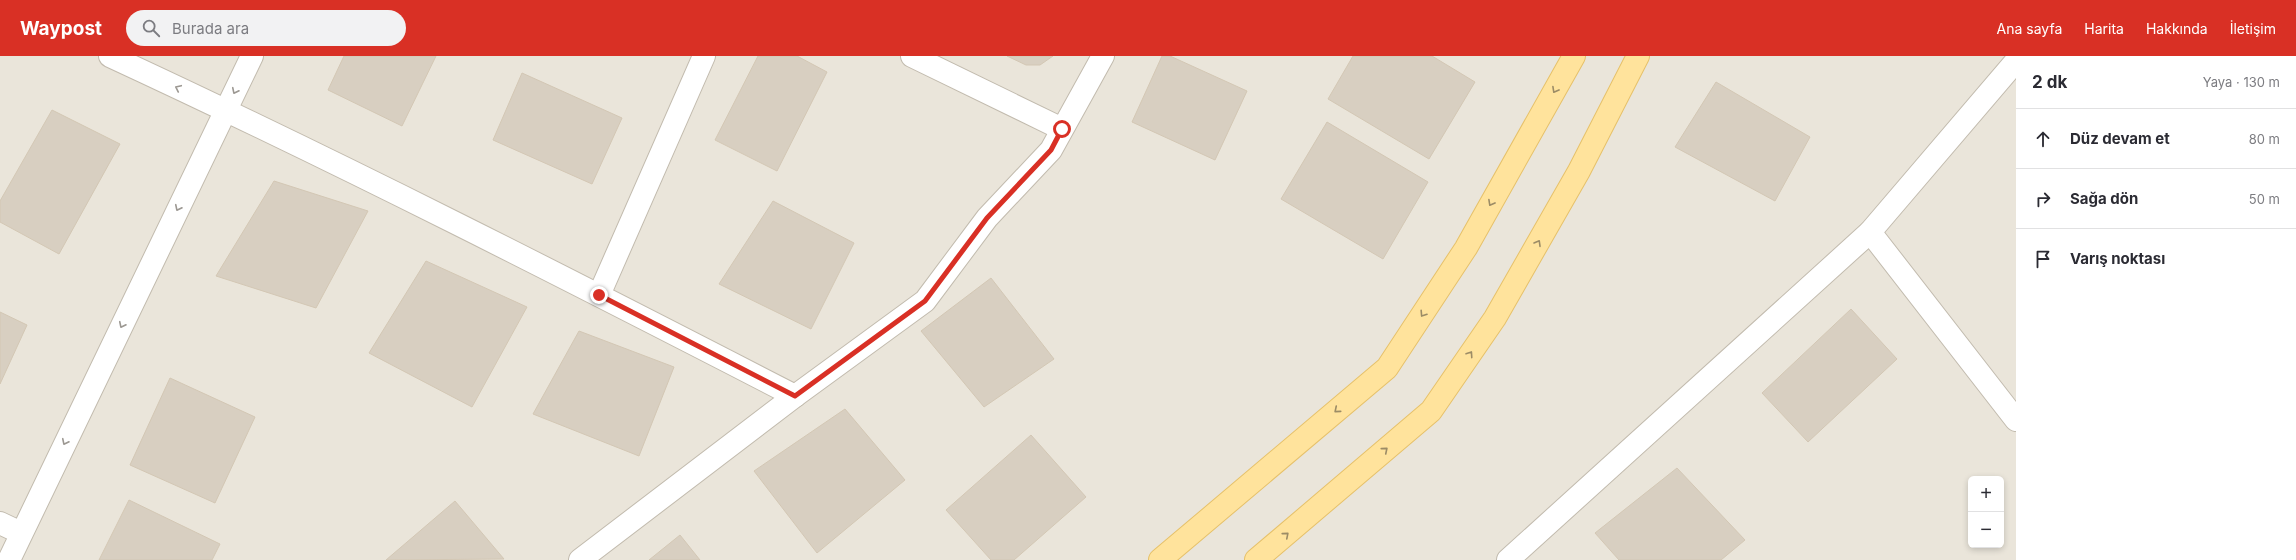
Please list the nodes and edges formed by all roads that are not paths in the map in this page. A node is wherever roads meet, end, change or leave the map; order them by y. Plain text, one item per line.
1 (110, 56) edge
2 (252, 56) edge
3 (704, 56) edge
4 (912, 56) edge
5 (1103, 56) edge
6 (1574, 56) edge
7 (1638, 56) edge
8 (2016, 61) edge
9 (226, 110) junction
10 (1062, 129) junction
11 (1870, 232) junction
12 (599, 295) junction
13 (795, 396) junction
14 (2016, 420) edge
15 (0, 523) edge
16 (21, 533) junction
17 (9, 560) edge
18 (580, 560) edge
19 (1160, 560) edge
20 (1256, 560) edge
21 (1508, 560) edge

9 -> 1 street
2 -> 9 street
3 - 12 street
4 - 10 street
5 - 10 street
6 -> 19 main road
20 -> 7 main road
8 - 11 street
9 - 12 street
9 -> 16 street
10 - 13 street
11 - 14 street
11 - 21 street
12 - 13 street
13 - 18 street
15 - 16 street
16 - 17 street

